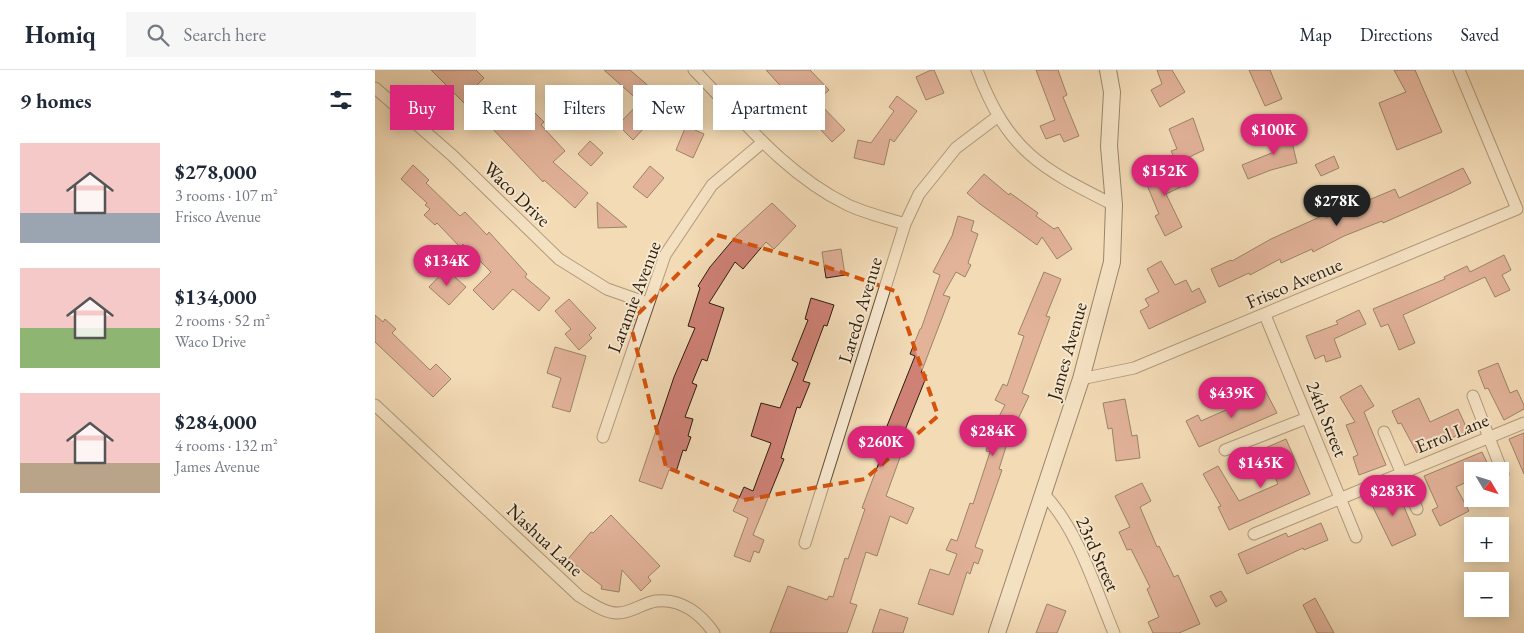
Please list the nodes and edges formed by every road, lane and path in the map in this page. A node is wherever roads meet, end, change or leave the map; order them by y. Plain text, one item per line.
1 (694, 70) edge
2 (977, 70) edge
3 (1108, 70) edge
4 (1459, 70) edge
5 (375, 88) edge
6 (997, 117) junction
7 (763, 142) junction
8 (1114, 205) junction
9 (905, 224) junction
10 (647, 303) junction
11 (1265, 315) junction
12 (1081, 379) junction
13 (1473, 396) dead end
14 (375, 405) edge
15 (1307, 418) junction
16 (1524, 423) edge
17 (1384, 432) dead end
18 (603, 437) dead end
19 (1488, 437) junction
20 (1225, 450) dead end
21 (1498, 462) edge
22 (1401, 472) junction
23 (1043, 493) junction
24 (1340, 497) junction
25 (1417, 509) dead end
26 (1254, 534) dead end
27 (1357, 537) dead end
28 (805, 543) dead end
29 (714, 633) edge
30 (997, 633) edge
31 (1114, 633) edge

1 - 7 street
2 - 6 street
3 - 8 street, James Avenue
4 - 11 street, Frisco Avenue
5 - 10 street, Waco Drive
6 - 8 street
6 - 9 street, Laredo Avenue
7 - 9 street
7 - 10 street, Laramie Avenue
8 - 12 street, James Avenue
9 - 28 street, Laredo Avenue
10 - 18 street, Laramie Avenue
11 - 12 street, Frisco Avenue
11 - 15 street, 24th Street
12 - 23 street, James Avenue
13 - 19 street
14 - 29 street, Nashua Lane
15 - 20 street
15 - 24 street, 24th Street
16 - 19 street, Errol Lane
17 - 22 street
19 - 21 street
19 - 22 street, Errol Lane
22 - 24 street, Errol Lane
22 - 25 street
23 - 30 street, James Avenue
23 - 31 street, 23rd Street
24 - 26 street, Errol Lane
24 - 27 street, 24th Street

